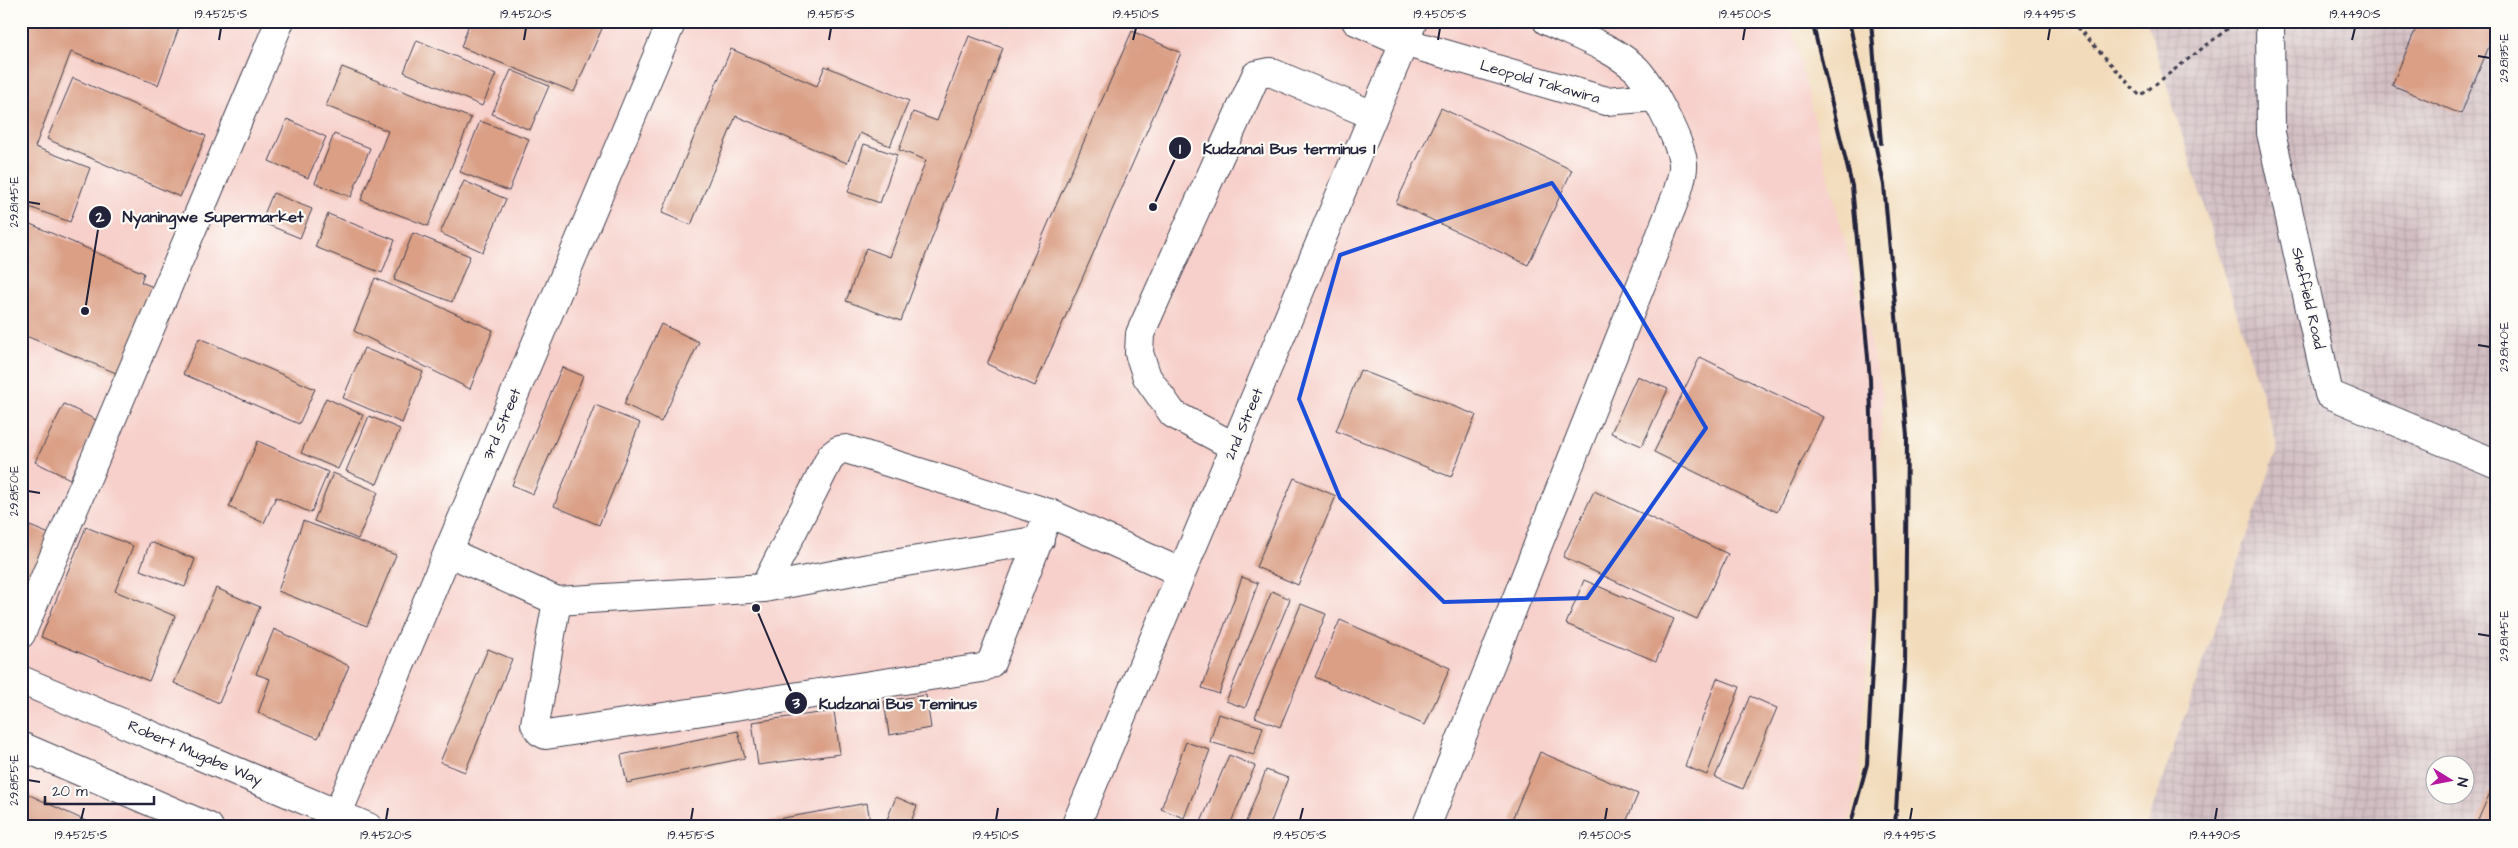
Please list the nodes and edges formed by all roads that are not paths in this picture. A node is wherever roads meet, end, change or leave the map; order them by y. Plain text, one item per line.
1 (280, 21) edge
2 (672, 21) edge
3 (1356, 21) edge
4 (1547, 21) edge
5 (2270, 21) edge
6 (1408, 32) edge
7 (1655, 97) junction
8 (1373, 115) junction
9 (1235, 447) junction
10 (2497, 464) edge
11 (1049, 513) junction
12 (1040, 540) junction
13 (448, 552) junction
14 (1180, 572) junction
15 (764, 588) junction
16 (557, 601) junction
17 (21, 634) edge
18 (21, 680) edge
19 (21, 746) edge
20 (334, 820) edge
21 (209, 827) edge
22 (368, 827) edge
23 (1074, 827) edge
24 (1426, 827) edge

1 - 17 street
2 - 13 street, 3rd Street
3 - 6 street, Leopold Takawira
4 - 7 street
5 - 10 street, Sheffield Road
6 - 7 street, Leopold Takawira
6 - 8 street, 2nd Street
7 - 24 street
8 - 9 street, 2nd Street
8 - 9 street
9 - 14 street, 2nd Street
11 - 12 street
11 - 14 street
11 - 15 street
12 - 15 street
12 - 16 street
13 - 16 street
13 - 20 street, 3rd Street
14 - 23 street, 2nd Street
15 - 16 street
18 - 20 street, Robert Mugabe Way
19 - 21 street
20 - 22 street, Robert Mugabe Way

